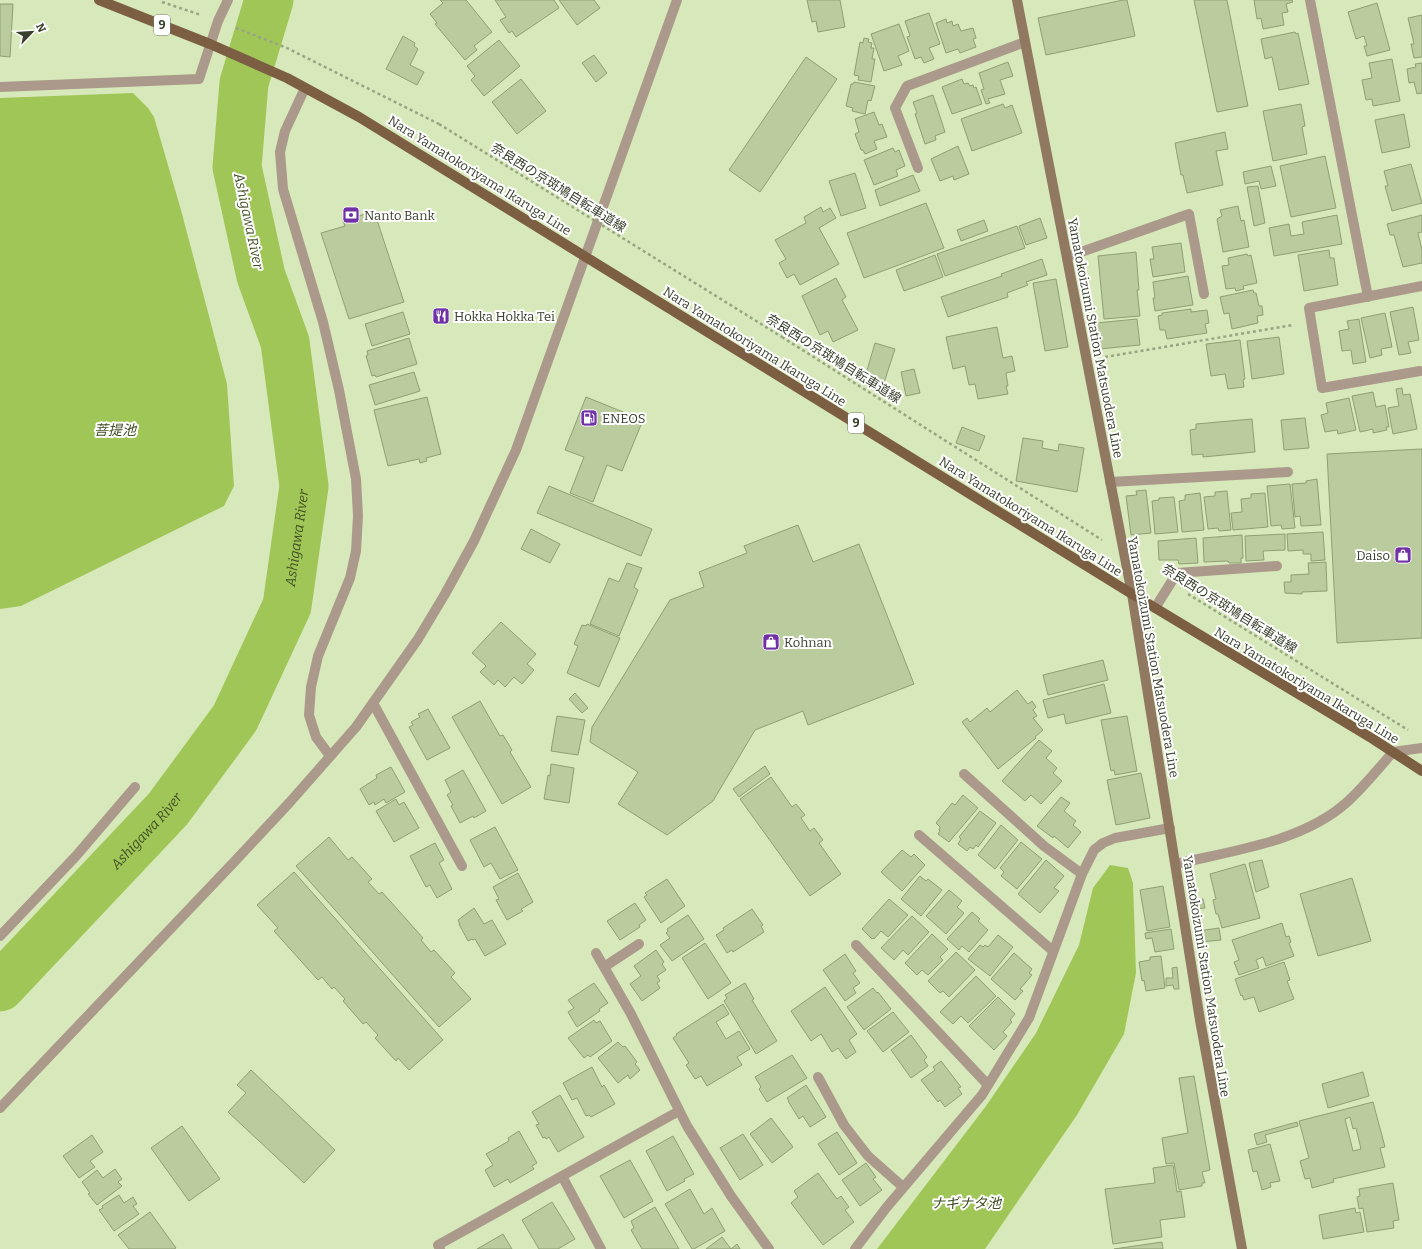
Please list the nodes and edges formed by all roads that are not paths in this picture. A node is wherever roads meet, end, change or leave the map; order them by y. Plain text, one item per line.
1 (99, 0) edge
2 (228, 0) edge
3 (677, 0) edge
4 (1016, 0) edge
5 (1310, 0) edge
6 (1025, 42) junction
7 (210, 44) junction
8 (0, 87) edge
9 (305, 88) junction
10 (918, 168) dead end
11 (585, 255) junction
12 (1067, 257) junction
13 (1422, 286) edge
14 (1204, 294) dead end
15 (1368, 297) junction
16 (1420, 372) dead end
17 (1288, 472) dead end
18 (1110, 482) junction
19 (1277, 566) dead end
20 (1132, 594) junction
21 (1155, 608) junction
22 (373, 703) junction
23 (1422, 748) edge
24 (1393, 752) junction
25 (330, 756) junction
26 (1422, 771) edge
27 (964, 774) dead end
28 (135, 787) dead end
29 (1170, 828) junction
30 (919, 835) dead end
31 (1176, 864) junction
32 (462, 866) dead end
33 (1082, 874) junction
34 (0, 936) edge
35 (639, 944) dead end
36 (856, 945) dead end
37 (1054, 951) junction
38 (596, 953) dead end
39 (604, 967) junction
40 (818, 1077) dead end
41 (988, 1085) junction
42 (0, 1108) edge
43 (679, 1111) junction
44 (562, 1176) junction
45 (903, 1187) junction
46 (440, 1249) edge
47 (601, 1249) edge
48 (770, 1249) edge
49 (855, 1249) edge
50 (1242, 1249) edge

1 - 7 main road, Nara Yamatokoriyama Ikaruga Line / 9
2 - 7 street
3 - 11 street
4 - 6 main road, Yamatokoizumi Station Matsuodera Line
5 - 15 street
6 - 10 street
6 - 12 main road, Yamatokoizumi Station Matsuodera Line
7 - 8 street
7 - 9 main road, Nara Yamatokoriyama Ikaruga Line / 9
9 - 11 main road, Nara Yamatokoriyama Ikaruga Line / 9
9 - 25 street
11 - 20 main road, Nara Yamatokoriyama Ikaruga Line / 9
11 - 22 street
12 - 14 street
12 - 18 main road, Yamatokoizumi Station Matsuodera Line
13 - 15 street
15 - 16 street
17 - 18 street
18 - 20 main road, Yamatokoizumi Station Matsuodera Line
19 - 21 street
20 - 21 main road, Nara Yamatokoriyama Ikaruga Line / 9
20 - 29 main road, Yamatokoizumi Station Matsuodera Line
21 - 24 main road, Nara Yamatokoriyama Ikaruga Line / 9
22 - 25 street
22 - 32 street
23 - 24 street
24 - 26 main road, Nara Yamatokoriyama Ikaruga Line / 9
24 - 31 street
25 - 42 street
27 - 33 street
28 - 34 street
29 - 31 main road, Yamatokoizumi Station Matsuodera Line
29 - 33 street
30 - 37 street
31 - 50 main road, Yamatokoizumi Station Matsuodera Line
33 - 37 street
35 - 39 street
36 - 41 street
37 - 41 street
38 - 39 street
39 - 43 street
40 - 45 street
41 - 45 street
43 - 44 street
43 - 48 street
44 - 46 street
44 - 47 street
45 - 49 street

